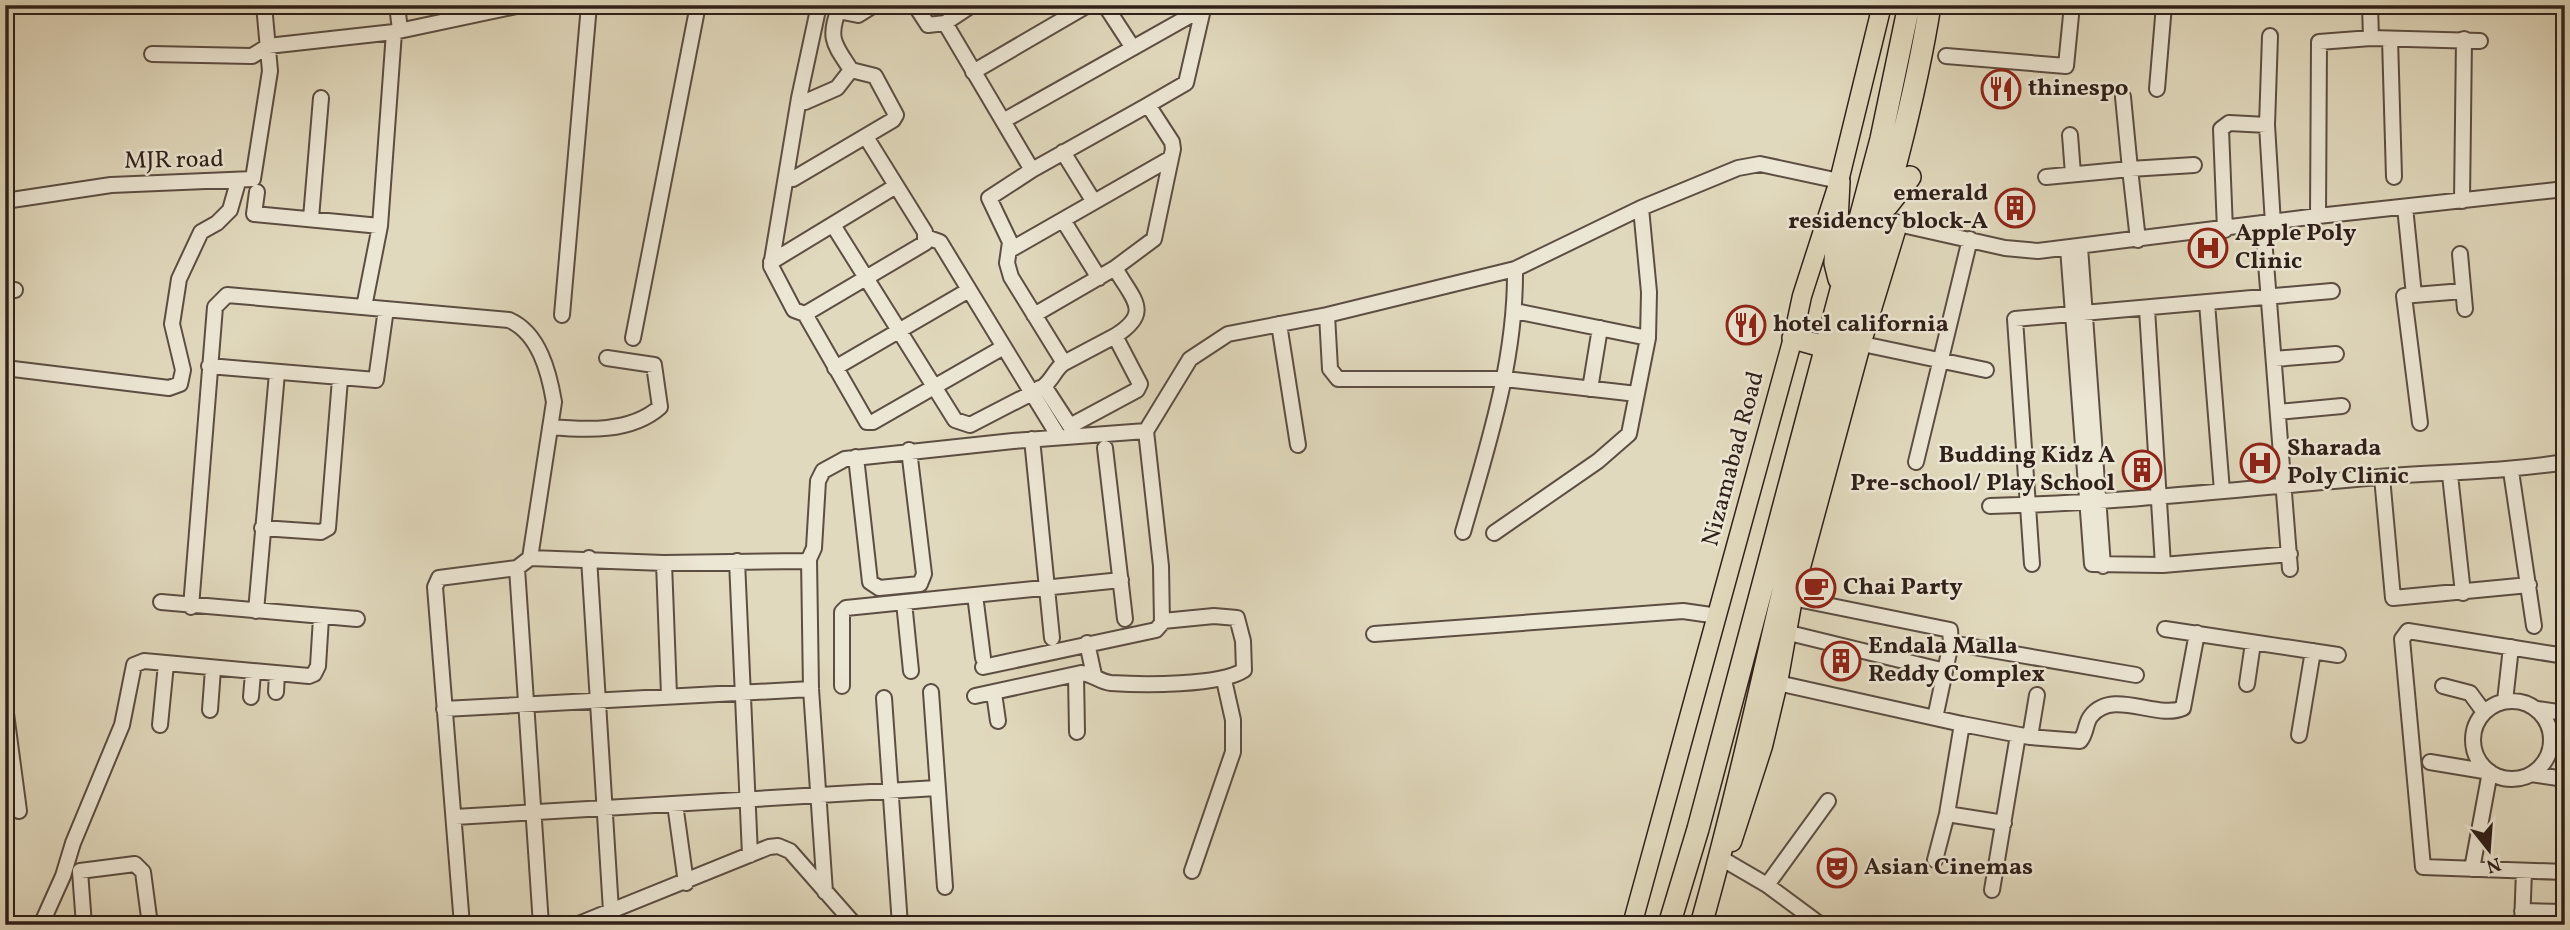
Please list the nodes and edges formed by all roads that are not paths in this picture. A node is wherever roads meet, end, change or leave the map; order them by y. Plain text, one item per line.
1 (264, 5) edge
2 (397, 5) edge
3 (521, 5) edge
4 (589, 5) edge
5 (698, 5) edge
6 (819, 5) edge
7 (874, 5) edge
8 (915, 5) edge
9 (972, 5) edge
10 (1088, 5) edge
11 (1105, 5) edge
12 (1882, 5) edge
13 (1909, 5) edge
14 (1930, 5) edge
15 (2072, 5) edge
16 (2164, 5) edge
17 (2370, 5) edge
18 (837, 7) edge
19 (1203, 7) edge
20 (945, 23) junction
21 (397, 31) junction
22 (2270, 36) dead end
23 (2371, 38) junction
24 (2390, 39) junction
25 (2464, 39) junction
26 (2480, 41) dead end
27 (268, 46) junction
28 (1133, 48) junction
29 (152, 54) dead end
30 (1947, 56) dead end
31 (851, 70) junction
32 (973, 72) junction
33 (2157, 89) dead end
34 (321, 97) dead end
35 (2123, 97) dead end
36 (799, 98) junction
37 (1149, 105) junction
38 (1003, 121) junction
39 (2267, 125) junction
40 (2070, 135) dead end
41 (866, 137) junction
42 (1063, 152) junction
43 (1171, 158) junction
44 (2193, 165) dead end
45 (2130, 169) junction
46 (1032, 170) junction
47 (2073, 174) junction
48 (786, 176) junction
49 (1910, 177) dead end
50 (2046, 177) dead end
51 (2393, 177) dead end
52 (1839, 181) junction
53 (238, 182) junction
54 (896, 186) junction
55 (2565, 189) edge
56 (257, 192) dead end
57 (5, 201) edge
58 (2462, 201) junction
59 (1094, 202) junction
60 (2405, 207) junction
61 (1641, 208) junction
62 (2318, 216) junction
63 (1891, 217) junction
64 (311, 218) junction
65 (1063, 220) junction
66 (2268, 224) junction
67 (833, 225) junction
68 (380, 226) junction
69 (2225, 230) junction
70 (926, 237) junction
71 (1970, 239) junction
72 (2138, 240) junction
73 (2074, 247) junction
74 (1010, 250) junction
75 (2460, 254) dead end
76 (771, 262) junction
77 (1115, 268) junction
78 (1516, 270) junction
79 (867, 277) junction
80 (1099, 278) junction
81 (1842, 288) junction
82 (969, 290) junction
83 (2332, 291) dead end
84 (2463, 291) junction
85 (2414, 295) junction
86 (2269, 297) junction
87 (2207, 303) junction
88 (364, 307) junction
89 (386, 309) junction
90 (2147, 309) junction
91 (2465, 309) dead end
92 (1516, 312) junction
93 (805, 314) junction
94 (1034, 315) junction
95 (1327, 315) junction
96 (2080, 315) junction
97 (562, 316) dead end
98 (1279, 324) junction
99 (1600, 328) junction
100 (901, 331) junction
101 (1115, 336) junction
102 (633, 338) dead end
103 (1648, 338) junction
104 (1794, 338) junction
105 (1853, 342) junction
106 (1825, 347) junction
107 (1002, 348) junction
108 (2336, 354) dead end
109 (607, 358) dead end
110 (2274, 359) junction
111 (1939, 361) junction
112 (1064, 363) junction
113 (209, 366) junction
114 (5, 368) edge
115 (835, 368) junction
116 (1986, 370) dead end
117 (277, 373) junction
118 (340, 379) junction
119 (1505, 379) junction
120 (935, 387) junction
121 (1590, 388) junction
122 (1038, 389) junction
123 (1637, 394) junction
124 (2342, 406) dead end
125 (2278, 412) junction
126 (2420, 423) dead end
127 (550, 426) junction
128 (1146, 431) junction
129 (1059, 437) junction
130 (1032, 439) junction
131 (1298, 445) dead end
132 (1105, 448) dead end
133 (909, 450) junction
134 (856, 457) junction
135 (1916, 462) dead end
136 (2565, 462) edge
137 (2511, 471) junction
138 (2451, 475) junction
139 (2382, 477) junction
140 (2284, 486) junction
141 (2222, 491) junction
142 (2159, 496) junction
143 (2093, 502) junction
144 (2028, 505) junction
145 (1990, 506) dead end
146 (262, 528) junction
147 (1463, 532) dead end
148 (1494, 533) dead end
149 (2290, 554) junction
150 (530, 558) junction
151 (589, 558) junction
152 (810, 559) junction
153 (737, 561) junction
154 (664, 563) junction
155 (2032, 564) dead end
156 (2163, 565) junction
157 (517, 568) junction
158 (2290, 569) dead end
159 (1121, 580) junction
160 (2529, 585) junction
161 (1048, 587) junction
162 (2463, 593) junction
163 (975, 595) junction
164 (1792, 598) junction
165 (161, 602) dead end
166 (904, 602) junction
167 (191, 607) junction
168 (256, 611) junction
169 (1718, 615) junction
170 (321, 618) junction
171 (357, 619) dead end
172 (1125, 619) dead end
173 (1163, 621) junction
174 (2533, 626) dead end
175 (2165, 628) dead end
176 (1785, 632) junction
177 (2197, 633) junction
178 (1374, 634) dead end
179 (1052, 638) dead end
180 (1087, 643) junction
181 (1951, 643) junction
182 (2253, 643) junction
183 (2511, 647) junction
184 (2313, 651) junction
185 (2338, 655) dead end
186 (2565, 656) edge
187 (166, 664) junction
188 (214, 669) junction
189 (911, 671) dead end
190 (1945, 671) junction
191 (253, 673) junction
192 (277, 674) junction
193 (1076, 675) junction
194 (1094, 675) junction
195 (2136, 675) dead end
196 (1224, 680) junction
197 (1778, 683) junction
198 (2247, 684) dead end
199 (842, 686) dead end
200 (2443, 686) dead end
201 (811, 689) junction
202 (276, 692) dead end
203 (931, 692) dead end
204 (743, 693) junction
205 (994, 693) junction
206 (668, 695) junction
207 (2037, 695) dead end
208 (975, 696) dead end
209 (251, 697) dead end
210 (884, 698) dead end
211 (2505, 701) junction
212 (599, 702) junction
213 (527, 705) junction
214 (5, 706) edge
215 (444, 709) junction
216 (2537, 709) junction
217 (210, 710) dead end
218 (2484, 712) junction
219 (2565, 713) edge
220 (1935, 718) junction
221 (998, 722) dead end
222 (1962, 724) junction
223 (160, 725) dead end
224 (1077, 732) dead end
225 (2299, 735) dead end
226 (2024, 736) junction
227 (2430, 762) dead end
228 (10, 769) edge
229 (2490, 772) junction
230 (2531, 774) junction
231 (2565, 779) edge
232 (937, 789) junction
233 (891, 790) junction
234 (820, 796) junction
235 (747, 797) junction
236 (1828, 801) dead end
237 (675, 804) junction
238 (605, 806) junction
239 (19, 810) dead end
240 (534, 811) junction
241 (1947, 814) junction
242 (455, 817) junction
243 (2004, 823) junction
244 (750, 855) junction
245 (1723, 860) junction
246 (1935, 860) dead end
247 (2472, 869) junction
248 (1192, 871) dead end
249 (2524, 871) junction
250 (2565, 872) edge
251 (686, 883) junction
252 (1767, 886) junction
253 (945, 887) dead end
254 (1992, 890) dead end
255 (825, 892) junction
256 (611, 911) junction
257 (2565, 912) edge
258 (2522, 918) edge
259 (41, 925) edge
260 (84, 925) edge
261 (150, 925) edge
262 (462, 925) edge
263 (541, 925) edge
264 (576, 925) edge
265 (855, 925) edge
266 (900, 925) edge
267 (1632, 925) edge
268 (1670, 925) edge
269 (1701, 925) edge
270 (1710, 925) edge
271 (1821, 925) edge

1 - 27 street, MJR road
2 - 21 street
3 - 21 street
4 - 97 street
5 - 102 street
6 - 36 street
7 - 18 street
8 - 20 street
9 - 20 street
10 - 32 street
11 - 28 street
12 - 52 main road, Nizamabad Road
13 - 81 highway
14 - 63 highway
15 - 30 street
16 - 33 street
17 - 23 street
18 - 31 street
19 - 28 street
19 - 37 street
20 - 32 street
21 - 27 street
21 - 68 street
22 - 39 street
23 - 24 street
23 - 62 street
24 - 25 street
24 - 51 street
25 - 26 street
25 - 58 street
27 - 29 street
27 - 53 street, MJR road
28 - 38 street
31 - 36 street
31 - 41 street
32 - 38 street
34 - 64 street
35 - 45 street
36 - 48 street
37 - 42 street
37 - 43 street
38 - 46 street
39 - 66 street
39 - 69 street
40 - 47 street
41 - 48 street
41 - 54 street
42 - 46 street
42 - 59 street
43 - 59 street
43 - 77 street
44 - 45 street
45 - 47 street
45 - 72 street
46 - 74 street
47 - 50 street
48 - 76 street
49 - 63 highway
52 - 61 street
52 - 81 highway
52 - 104 main road, Nizamabad Road
53 - 57 street, MJR road
53 - 114 street
54 - 67 street
54 - 70 street
55 - 58 street
56 - 64 street
58 - 60 street
59 - 65 street
60 - 62 street
60 - 85 street
61 - 78 street
61 - 103 street
62 - 66 street
63 - 71 street
63 - 105 highway
64 - 68 street
65 - 74 street
65 - 80 street
66 - 69 street
66 - 86 street
67 - 76 street
67 - 79 street
68 - 88 street
69 - 72 street
70 - 79 street
70 - 82 street
71 - 73 street
71 - 111 street
72 - 73 street
73 - 96 street
74 - 94 street
75 - 84 street
76 - 93 street
77 - 80 street
77 - 101 street
78 - 92 street
78 - 95 street
79 - 93 street
79 - 100 street
80 - 94 street
81 - 106 highway
82 - 100 street
82 - 107 street
83 - 86 street
84 - 85 street
84 - 91 street
85 - 126 street
86 - 87 street
86 - 110 street
87 - 90 street
87 - 141 street
88 - 89 street
88 - 113 street
89 - 118 street
89 - 127 street
90 - 96 street
90 - 142 street
92 - 99 street
92 - 119 street
93 - 115 street
94 - 112 street
95 - 98 street
95 - 119 street
96 - 143 street
96 - 144 street
98 - 128 street
98 - 131 street
99 - 103 street
99 - 121 street
100 - 115 street
100 - 120 street
101 - 112 street
101 - 122 street
103 - 123 street
104 - 106 highway
104 - 169 main road, Nizamabad Road
105 - 111 street
105 - 164 main road
105 - 245 highway
106 - 268 highway
107 - 120 street
107 - 122 street
108 - 110 street
109 - 127 street
110 - 125 street
111 - 116 street
111 - 135 street
112 - 122 street
113 - 117 street
113 - 167 street
115 - 120 street
117 - 118 street
117 - 146 street
118 - 146 street
119 - 121 street
119 - 147 street
120 - 122 street
121 - 123 street
122 - 129 street
123 - 148 street
124 - 125 street
125 - 140 street
127 - 150 street
128 - 129 street
128 - 173 street
129 - 130 street
130 - 133 street
130 - 161 street
132 - 159 street
133 - 134 street
133 - 134 street
134 - 152 street
136 - 137 street
137 - 138 street
137 - 160 street
138 - 139 street
138 - 162 street
139 - 140 street
139 - 162 street
140 - 141 street
140 - 149 street
141 - 142 street
142 - 143 street
142 - 156 street
143 - 144 street
143 - 156 street
144 - 145 street
144 - 155 street
146 - 168 street
149 - 156 street
149 - 158 street
150 - 151 street
150 - 157 street
151 - 154 street
151 - 212 street
152 - 153 street
152 - 201 street
153 - 154 street
153 - 204 street
154 - 206 street
157 - 213 street
157 - 215 street
159 - 161 street
159 - 172 street
160 - 162 street
160 - 174 street
161 - 163 street
161 - 179 street
163 - 166 street
163 - 180 street
164 - 176 main road
164 - 181 street
165 - 167 street
166 - 189 street
166 - 199 street
167 - 168 street
168 - 170 street
169 - 178 street
169 - 267 main road, Nizamabad Road
170 - 171 street
170 - 192 street
173 - 180 street
173 - 196 street
175 - 177 street
176 - 190 street
176 - 197 main road
177 - 182 street
177 - 226 street
180 - 194 street
181 - 190 street
181 - 195 street
182 - 184 street
182 - 198 street
183 - 186 street
183 - 211 street
183 - 247 street
184 - 185 street
184 - 225 street
187 - 188 street
187 - 223 street
187 - 259 street
188 - 191 street
188 - 217 street
190 - 220 street
191 - 192 street
191 - 209 street
192 - 202 street
193 - 194 street
193 - 205 street
193 - 224 street
194 - 196 street
196 - 248 street
197 - 220 street
197 - 245 main road
200 - 218 street
201 - 204 street
201 - 234 street
203 - 232 street
204 - 206 street
204 - 235 street
205 - 208 street
205 - 221 street
206 - 212 street
207 - 226 street
210 - 233 street
211 - 216 street
211 - 218 street
212 - 213 street
212 - 238 street
213 - 215 street
213 - 240 street
214 - 228 street
215 - 242 street
216 - 219 street
216 - 230 street
218 - 229 street
220 - 222 street
222 - 226 street
222 - 241 street
226 - 243 street
227 - 229 street
228 - 239 street
229 - 230 street
229 - 247 street
230 - 231 street
232 - 233 street
232 - 253 street
233 - 234 street
233 - 266 street
234 - 235 street
234 - 255 street
235 - 237 street
235 - 244 street
236 - 252 street
237 - 238 street
237 - 251 street
238 - 240 street
238 - 256 street
240 - 242 street
240 - 263 street
241 - 243 street
241 - 246 street
242 - 262 street
243 - 254 street
244 - 251 street
244 - 255 street
245 - 252 street
245 - 269 highway
245 - 270 main road
247 - 249 street
249 - 250 street
249 - 258 street
251 - 256 street
252 - 271 street
255 - 265 street
256 - 264 street
257 - 258 street
260 - 261 street

